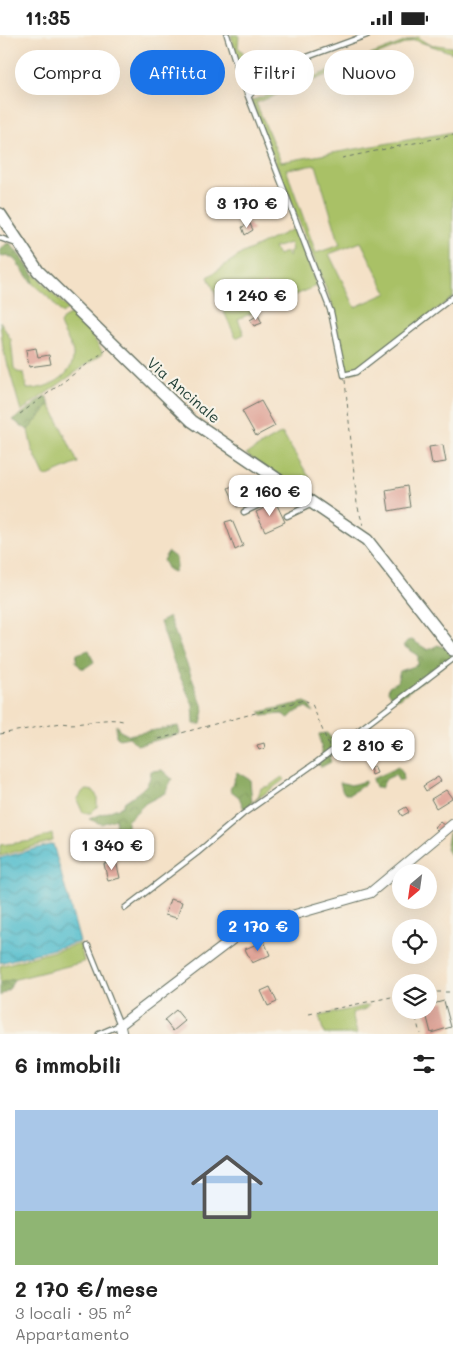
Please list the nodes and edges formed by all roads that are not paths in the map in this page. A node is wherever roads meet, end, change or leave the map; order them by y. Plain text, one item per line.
1 (227, 35) edge
2 (367, 35) edge
3 (249, 96) junction
4 (0, 214) edge
5 (0, 238) edge
6 (18, 244) junction
7 (453, 297) edge
8 (292, 489) junction
9 (314, 504) junction
10 (244, 512) dead end
11 (287, 517) dead end
12 (453, 650) edge
13 (453, 659) edge
14 (453, 825) edge
15 (125, 908) dead end
16 (88, 946) dead end
17 (121, 1030) edge
18 (99, 1034) edge

1 - 3 lane
2 - 3 lane
3 - 7 lane
4 - 6 main road, Via Ancinale
5 - 6 lane
6 - 8 main road, Via Ancinale
8 - 9 main road, Via Ancinale
8 - 10 lane
9 - 11 lane
9 - 12 main road, Via Ancinale
13 - 15 lane
14 - 17 street
16 - 17 lane
17 - 18 lane

